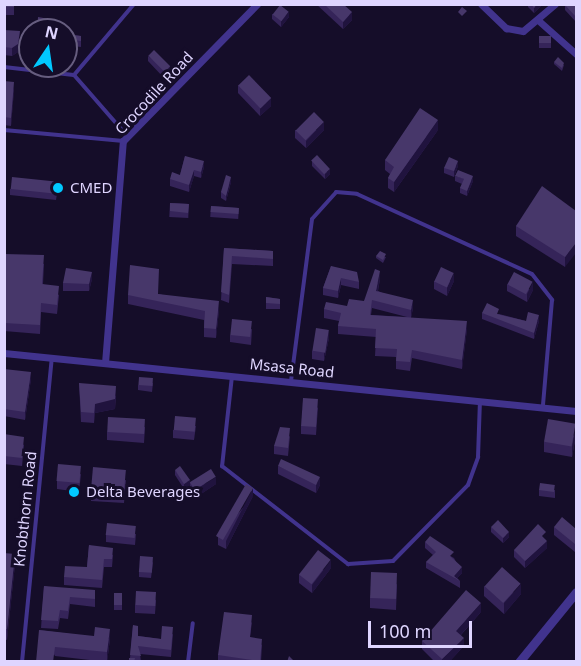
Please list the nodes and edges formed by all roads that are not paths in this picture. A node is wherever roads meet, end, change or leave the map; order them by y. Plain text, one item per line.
1 (134, 4) edge
2 (257, 4) edge
3 (481, 4) edge
4 (555, 4) edge
5 (539, 21) junction
6 (576, 54) edge
7 (78, 70) edge
8 (76, 78) edge
9 (4, 130) edge
10 (126, 139) junction
11 (4, 353) edge
12 (52, 358) junction
13 (105, 363) junction
14 (232, 375) junction
15 (291, 381) junction
16 (480, 400) junction
17 (543, 406) junction
18 (576, 411) edge
19 (576, 592) edge
20 (193, 623) dead end
21 (22, 662) edge
22 (188, 662) edge
23 (519, 662) edge

1 - 7 lane
2 - 10 street, Crocodile Road
3 - 5 street
4 - 5 street
5 - 6 street
8 - 10 lane
9 - 10 lane
10 - 13 street, Crocodile Road
11 - 12 street, Msasa Road
12 - 13 street, Msasa Road
12 - 21 lane, Knobthorn Road
13 - 14 street, Msasa Road
14 - 15 street, Msasa Road
14 - 16 lane
15 - 16 street, Msasa Road
15 - 17 lane
16 - 17 street, Msasa Road
17 - 18 street, Msasa Road
19 - 23 street
20 - 22 lane

